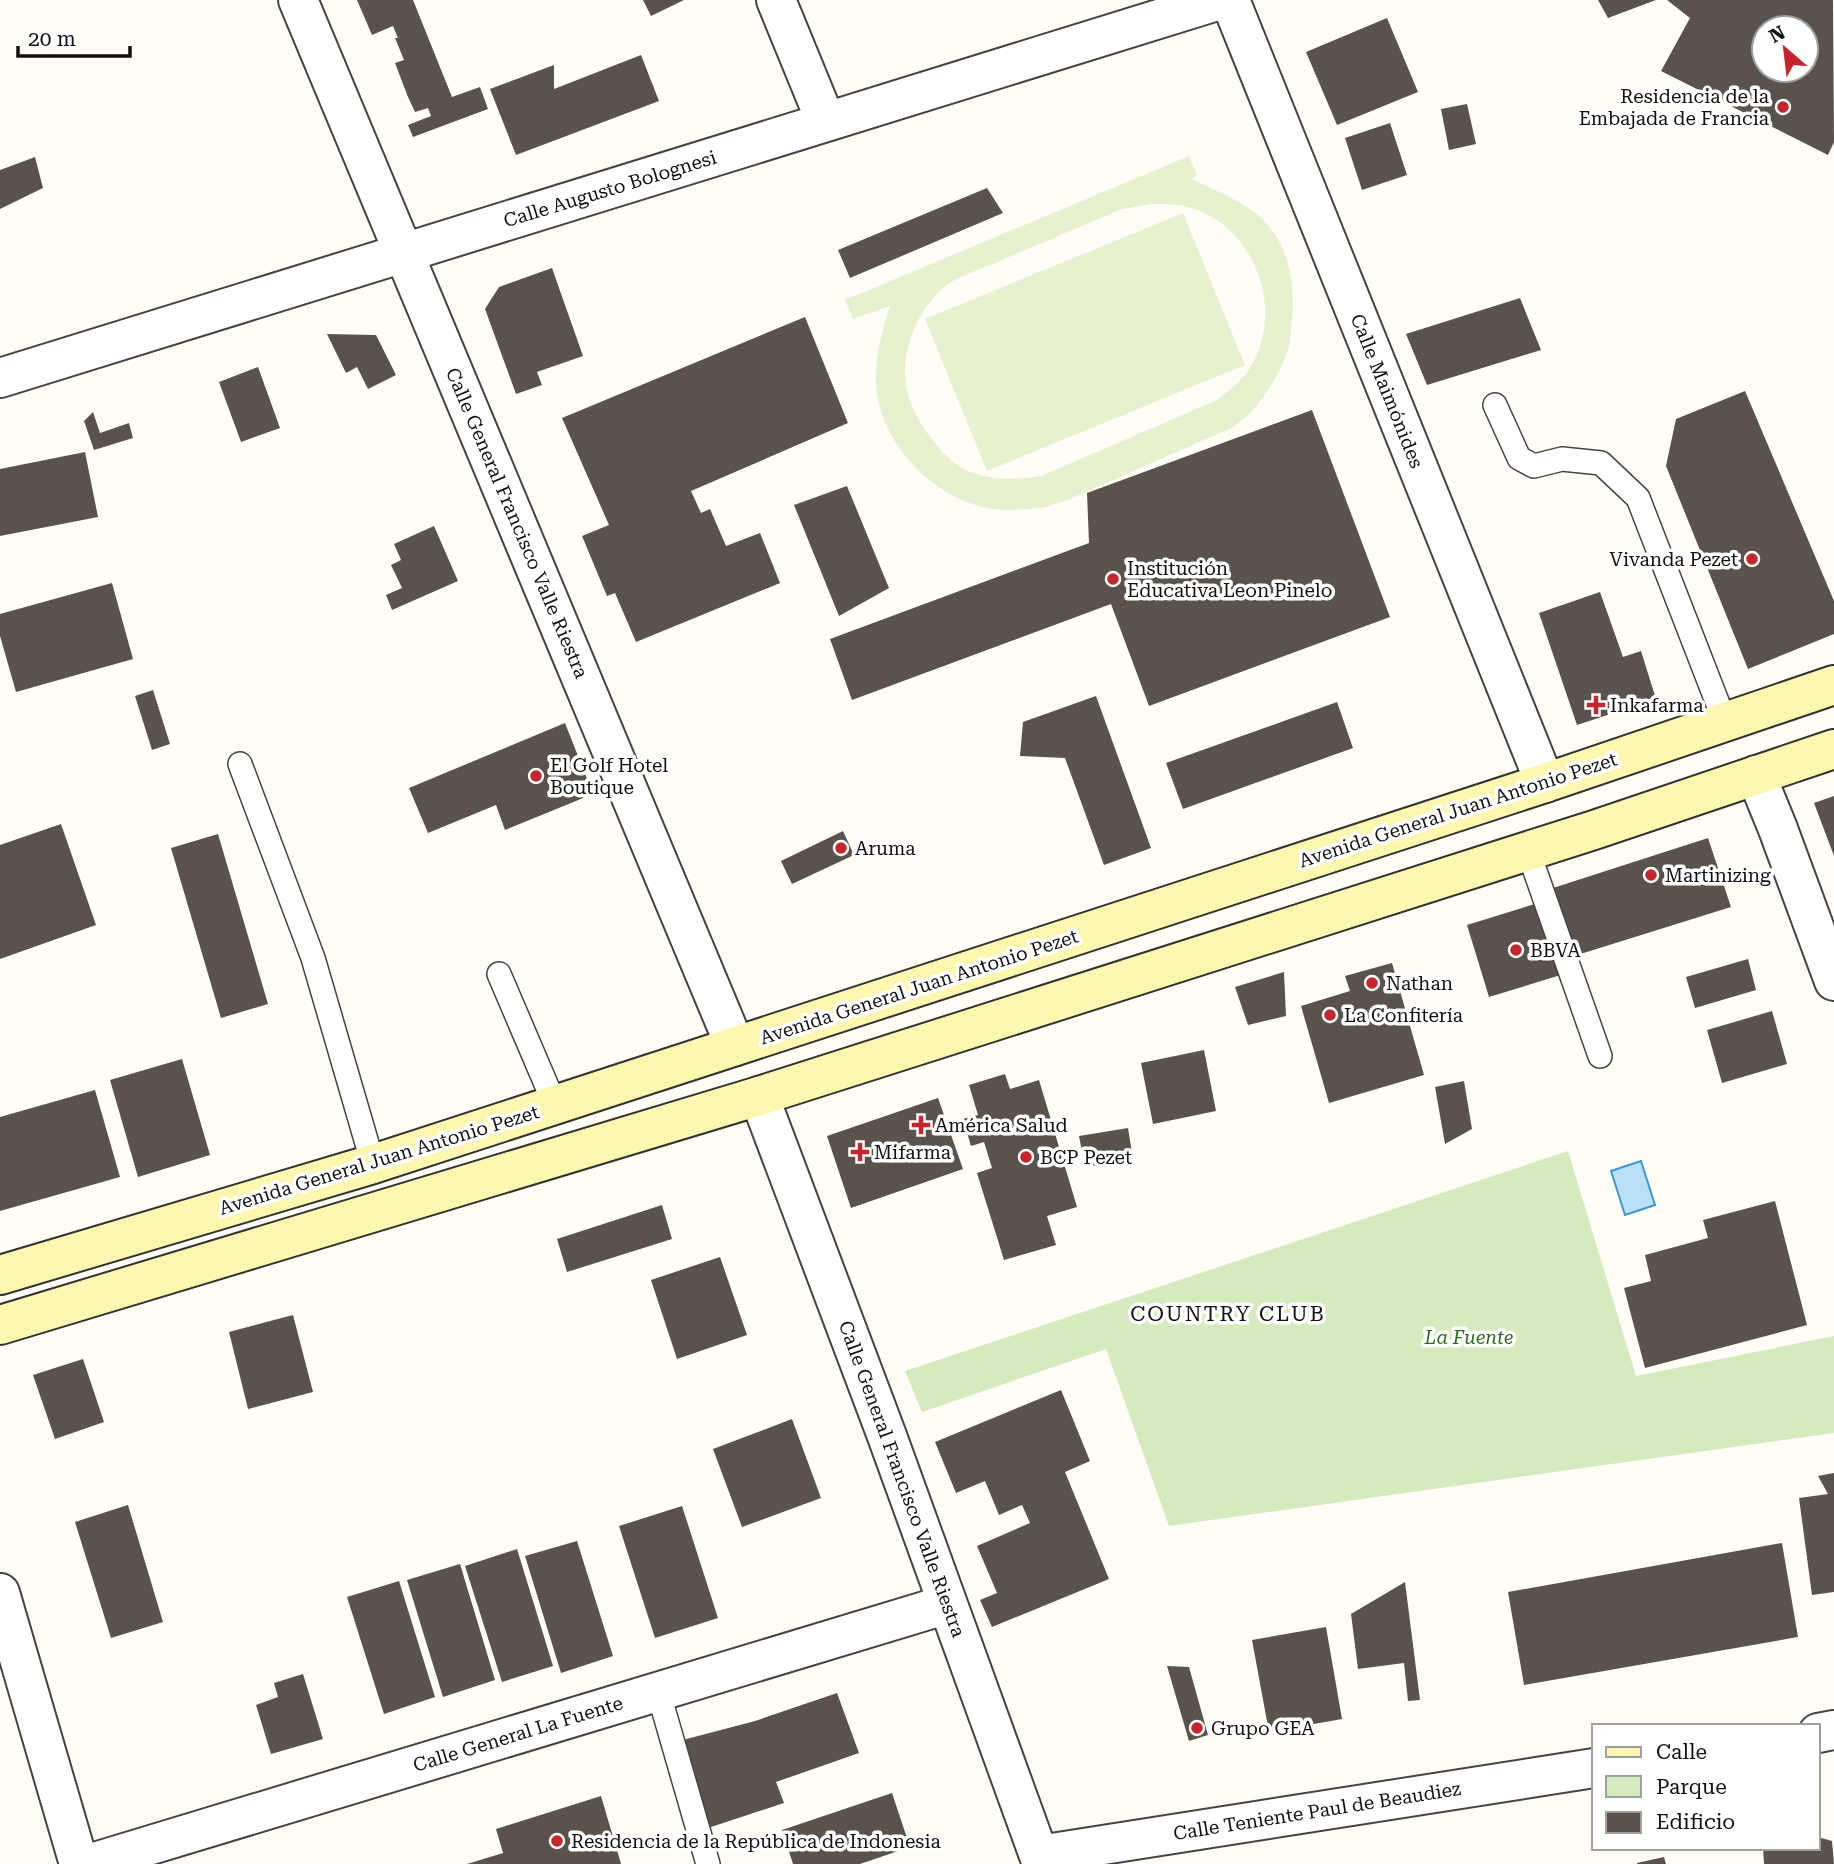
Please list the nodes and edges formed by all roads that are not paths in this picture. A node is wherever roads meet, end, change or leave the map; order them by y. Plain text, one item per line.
1 (298, 0) edge
2 (776, 0) edge
3 (1220, 0) edge
4 (1230, 0) edge
5 (826, 122) junction
6 (404, 252) junction
7 (0, 378) edge
8 (1495, 405) dead end
9 (1834, 685) edge
10 (1725, 722) junction
11 (1834, 749) edge
12 (240, 764) dead end
13 (1756, 775) junction
14 (1545, 783) junction
15 (1528, 851) junction
16 (499, 974) dead end
17 (1834, 981) edge
18 (735, 1046) junction
19 (1600, 1056) dead end
20 (759, 1096) junction
21 (555, 1105) junction
22 (373, 1164) junction
23 (0, 1275) edge
24 (0, 1325) edge
25 (0, 1593) edge
26 (948, 1604) junction
27 (658, 1691) junction
28 (1592, 1768) edge
29 (1041, 1859) edge
30 (79, 1864) edge
31 (88, 1864) edge
32 (708, 1864) edge

1 - 6 street, Calle General Francisco Valle Riestra
2 - 5 street
3 - 5 street, Calle Augusto Bolognesi
4 - 14 street, Calle Maimónides
5 - 6 street, Calle Augusto Bolognesi
6 - 7 street, Calle Augusto Bolognesi
6 - 18 street, Calle General Francisco Valle Riestra
8 - 10 lane
9 - 10 street, Avenida General Juan Antonio Pezet
10 - 14 street, Avenida General Juan Antonio Pezet
11 - 13 street
12 - 22 lane
13 - 15 street
13 - 17 street
14 - 18 street, Avenida General Juan Antonio Pezet
15 - 19 lane
15 - 20 street
16 - 21 lane
18 - 21 street, Avenida General Juan Antonio Pezet
20 - 24 street
20 - 26 street, Calle General Francisco Valle Riestra
21 - 22 street, Avenida General Juan Antonio Pezet
22 - 23 street, Avenida General Juan Antonio Pezet
25 - 30 street
26 - 27 street, Calle General La Fuente
26 - 29 street, Calle General Francisco Valle Riestra
27 - 31 street, Calle General La Fuente
27 - 32 lane
28 - 29 street, Calle Teniente Paul de Beaudiez

